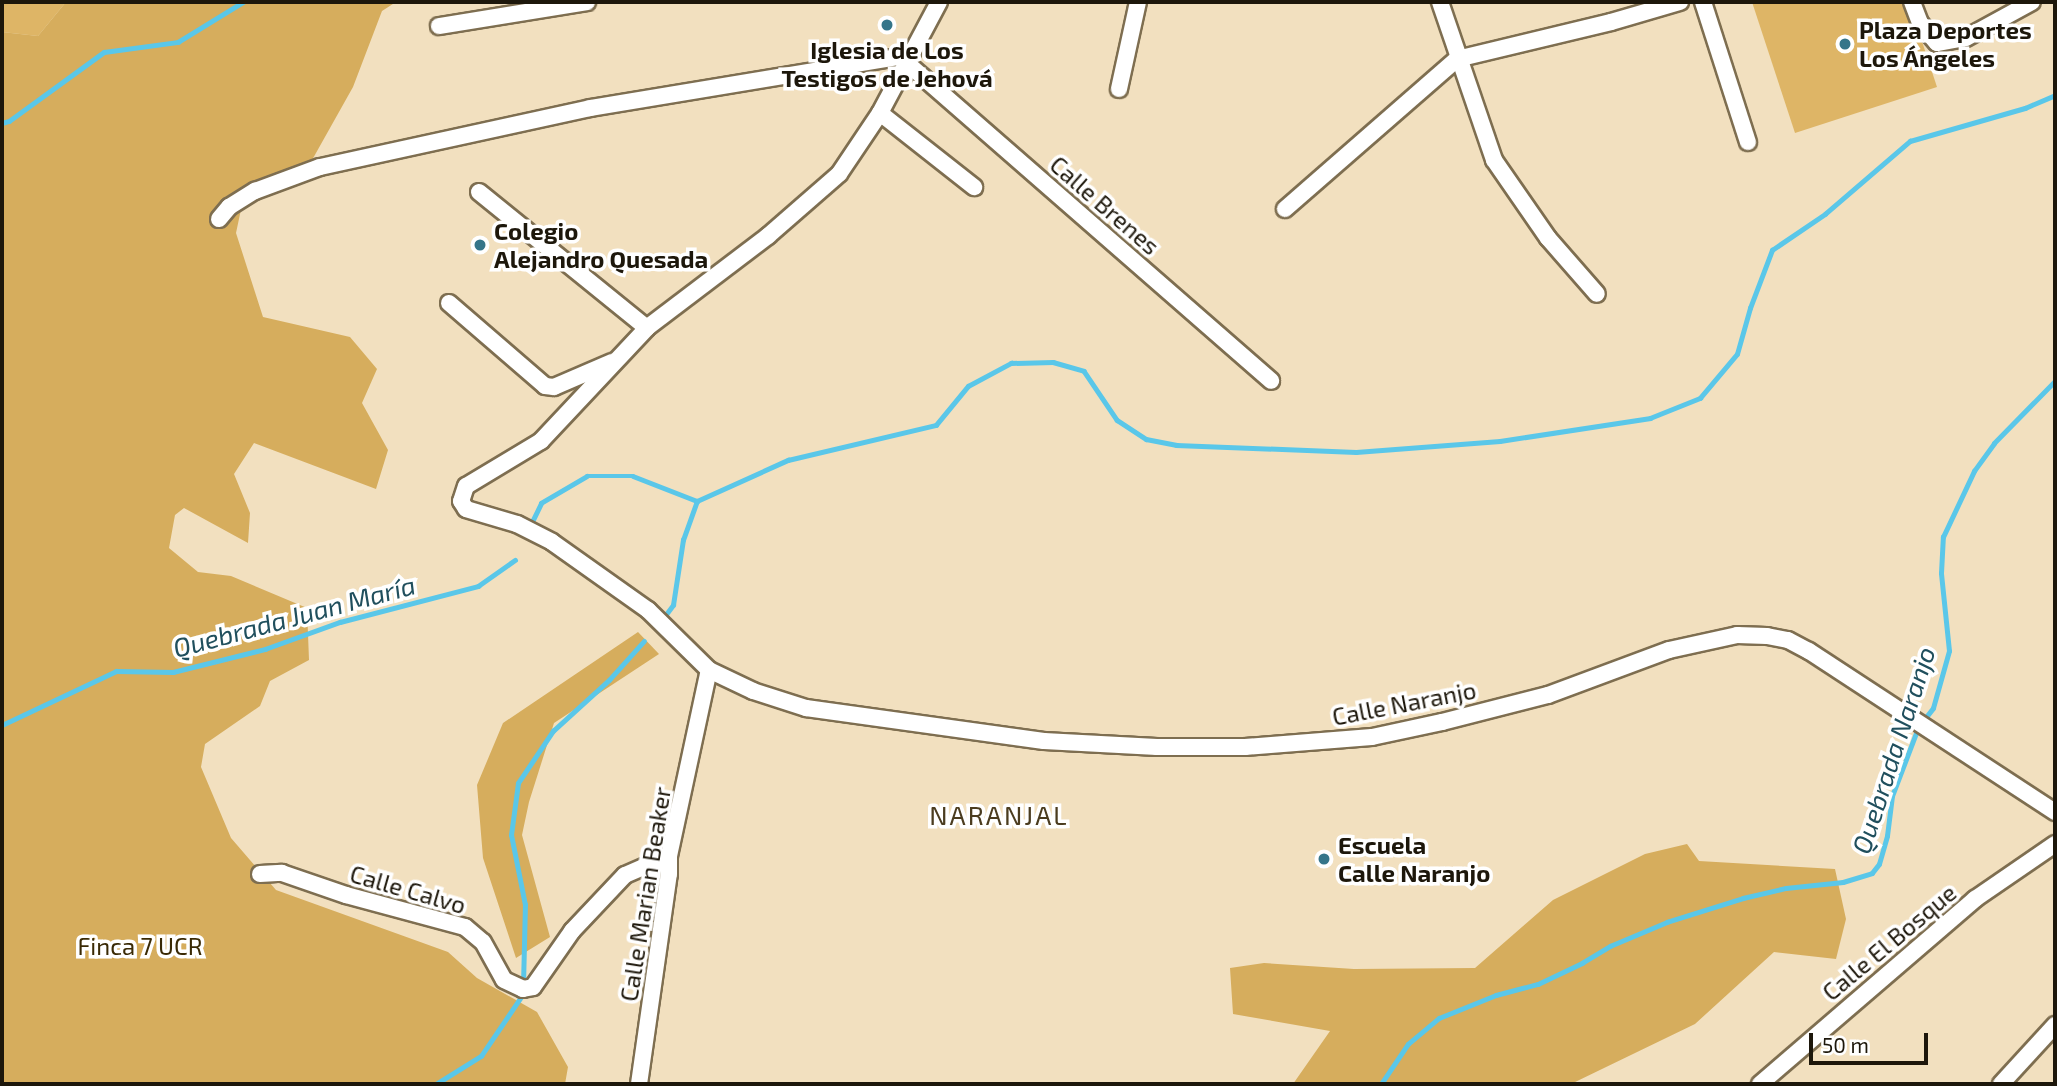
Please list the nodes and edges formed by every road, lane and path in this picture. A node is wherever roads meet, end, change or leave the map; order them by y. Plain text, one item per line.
1 (587, 2) edge
2 (939, 2) edge
3 (1138, 2) edge
4 (1440, 2) edge
5 (1680, 2) edge
6 (1703, 2) edge
7 (1912, 2) edge
8 (2032, 2) edge
9 (439, 26) dead end
10 (909, 59) junction
11 (1457, 59) junction
12 (1119, 89) dead end
13 (880, 113) junction
14 (1748, 142) dead end
15 (974, 187) dead end
16 (479, 192) dead end
17 (1285, 209) dead end
18 (219, 219) dead end
19 (1597, 294) dead end
20 (449, 303) dead end
21 (648, 328) junction
22 (618, 360) junction
23 (1271, 380) dead end
24 (709, 670) junction
25 (2055, 812) edge
26 (2055, 844) edge
27 (669, 856) junction
28 (260, 874) dead end
29 (2055, 1025) edge
30 (639, 1084) edge
31 (1759, 1084) edge
32 (2001, 1084) edge

1 - 9 street
2 - 10 street
3 - 12 street
4 - 11 street
5 - 11 street
6 - 14 street
7 - 8 street
10 - 13 street
10 - 18 street
10 - 23 street, Calle Brenes
11 - 17 street
11 - 19 street
13 - 15 street
13 - 21 street
16 - 21 street
20 - 22 street
21 - 22 street
22 - 24 street, Calle Naranjo
24 - 25 street, Calle Naranjo
24 - 27 street, Calle Marian Beaker
26 - 31 street, Calle El Bosque
27 - 28 street, Calle Calvo
27 - 30 street, Calle Marian Beaker
29 - 32 street

